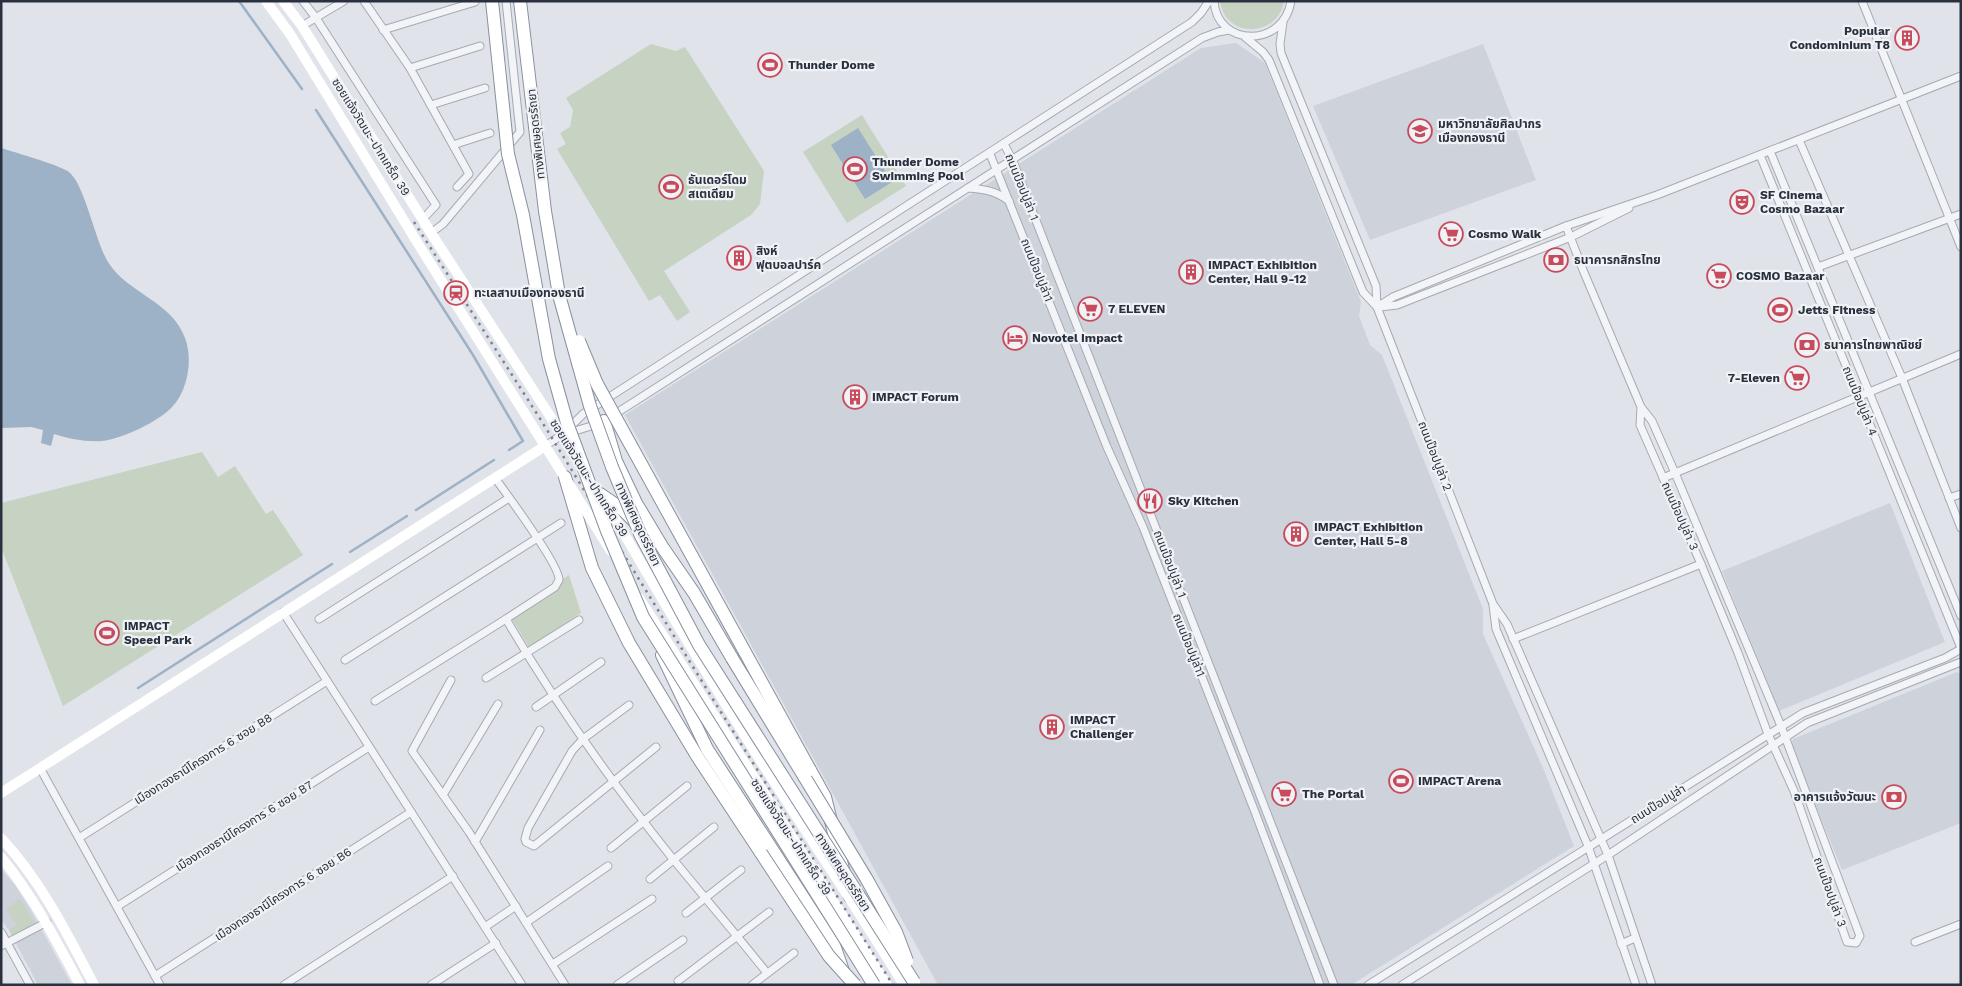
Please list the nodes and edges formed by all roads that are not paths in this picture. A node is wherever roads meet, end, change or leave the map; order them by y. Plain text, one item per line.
1 (266, 1) edge
2 (283, 1) edge
3 (302, 1) edge
4 (344, 1) edge
5 (364, 1) edge
6 (492, 1) edge
7 (506, 1) edge
8 (520, 1) edge
9 (1209, 1) edge
10 (1214, 1) edge
11 (1291, 1) edge
12 (1862, 1) edge
13 (475, 2) edge
14 (316, 18) junction
15 (1283, 22) junction
16 (302, 26) junction
17 (383, 30) junction
18 (1229, 30) junction
19 (1245, 37) junction
20 (480, 46) dead end
21 (410, 68) junction
22 (1961, 76) edge
23 (485, 88) dead end
24 (1901, 98) junction
25 (431, 105) junction
26 (490, 133) dead end
27 (1799, 140) junction
28 (1004, 144) junction
29 (453, 145) junction
30 (1770, 151) junction
31 (990, 154) junction
32 (1760, 155) junction
33 (1012, 159) junction
34 (997, 169) junction
35 (457, 187) dead end
36 (968, 188) junction
37 (1657, 195) junction
38 (1010, 202) junction
39 (1961, 214) edge
40 (1949, 218) junction
41 (422, 220) junction
42 (1566, 226) junction
43 (431, 234) junction
44 (1571, 237) junction
45 (1961, 247) edge
46 (1848, 255) junction
47 (1818, 267) junction
48 (559, 294) junction
49 (1377, 307) junction
50 (1961, 354) edge
51 (1902, 378) junction
52 (1869, 392) junction
53 (1858, 397) junction
54 (1641, 407) junction
55 (604, 421) junction
56 (562, 435) junction
57 (545, 446) junction
58 (1675, 473) junction
59 (565, 477) junction
60 (495, 478) junction
61 (1663, 478) junction
62 (1906, 482) junction
63 (1895, 486) junction
64 (600, 494) junction
65 (1961, 494) edge
66 (510, 498) junction
67 (1949, 498) junction
68 (561, 523) dead end
69 (1961, 528) edge
70 (536, 537) junction
71 (663, 548) junction
72 (1701, 564) junction
73 (1493, 604) junction
74 (283, 612) junction
75 (1961, 616) edge
76 (643, 617) junction
77 (319, 619) dead end
78 (506, 619) junction
79 (579, 620) dead end
80 (1513, 639) junction
81 (1961, 648) edge
82 (526, 654) junction
83 (345, 660) dead end
84 (601, 662) dead end
85 (1961, 662) edge
86 (486, 678) dead end
87 (451, 680) dead end
88 (327, 681) junction
89 (554, 695) junction
90 (375, 701) dead end
91 (498, 704) dead end
92 (630, 704) dead end
93 (536, 707) dead end
94 (1550, 724) junction
95 (1781, 726) junction
96 (1538, 729) junction
97 (540, 730) dead end
98 (1768, 734) junction
99 (1784, 738) junction
100 (582, 739) junction
101 (1773, 746) junction
102 (369, 747) junction
103 (656, 747) dead end
104 (40, 768) junction
105 (614, 782) junction
106 (687, 786) dead end
107 (1804, 786) junction
108 (1794, 791) junction
109 (1, 793) edge
110 (443, 795) junction
111 (411, 812) junction
112 (644, 821) junction
113 (714, 828) dead end
114 (1, 838) edge
115 (79, 838) junction
116 (1601, 839) junction
117 (475, 842) junction
118 (1588, 846) junction
119 (611, 848) dead end
120 (1608, 855) junction
121 (1, 857) edge
122 (674, 860) junction
123 (1594, 863) junction
124 (608, 866) dead end
125 (1822, 869) junction
126 (741, 870) dead end
127 (1837, 872) junction
128 (453, 876) junction
129 (650, 879) dead end
130 (850, 897) junction
131 (706, 898) junction
132 (652, 899) dead end
133 (118, 906) junction
134 (516, 906) junction
135 (769, 912) dead end
136 (686, 913) dead end
137 (47, 922) junction
138 (526, 922) junction
139 (1961, 924) edge
140 (485, 927) junction
141 (1, 932) edge
142 (737, 936) junction
143 (1635, 938) junction
144 (683, 940) dead end
145 (1915, 942) dead end
146 (496, 943) junction
147 (5, 944) edge
148 (1621, 944) junction
149 (794, 953) dead end
150 (552, 964) junction
151 (767, 973) junction
152 (155, 976) junction
153 (678, 980) dead end
154 (911, 984) edge
155 (30, 985) edge
156 (80, 985) edge
157 (94, 985) edge
158 (160, 985) edge
159 (284, 985) edge
160 (431, 985) edge
161 (522, 985) edge
162 (565, 985) edge
163 (617, 985) edge
164 (752, 985) edge
165 (848, 985) edge
166 (855, 985) edge
167 (874, 985) edge
168 (887, 985) edge
169 (1320, 985) edge
170 (1334, 985) edge
171 (1368, 985) edge
172 (1402, 985) edge
173 (1636, 985) edge
174 (1652, 985) edge

1 - 57 main road, ซอยแจ้งวัฒนะ-ปากเกร็ด 39
2 - 16 main road, ซอยแจ้งวัฒนะ-ปากเกร็ด 39
3 - 14 street
4 - 14 street
5 - 17 street
6 - 76 highway, bridge
7 - 43 street
8 - 48 highway, ทางพิเศษอุดรรัถยา
9 - 28 street
10 - 18 street
11 - 15 street, ถนนป๊อปปูล่า 2
12 - 24 street
13 - 17 street
14 - 16 street
14 - 41 street
15 - 19 street
15 - 49 street, ถนนป๊อปปูล่า 2
16 - 41 main road, ซอยแจ้งวัฒนะ-ปากเกร็ด 39
17 - 21 street
18 - 19 street, ถนนป๊อปปูล่า 2
18 - 33 street
19 - 49 street, ถนนป๊อปปูล่า 2
20 - 21 street
21 - 25 street
22 - 24 street
23 - 25 street
24 - 27 street
24 - 40 street
25 - 29 street
26 - 29 street
27 - 30 street
27 - 46 street
28 - 31 street
28 - 33 street, ถนนป๊อปปูล่า 1
29 - 35 street
30 - 32 street
30 - 47 street, ถนนป๊อปปูล่า 4
31 - 34 street, ถนนป๊อปปูล่า1
31 - 56 street
32 - 37 street
32 - 53 street, ถนนป๊อปปูล่า 4
33 - 34 street
33 - 170 street, ถนนป๊อปปูล่า 1
34 - 36 street
34 - 38 street, ถนนป๊อปปูล่า1
36 - 38 street
36 - 55 street
37 - 42 street
37 - 44 street
38 - 169 street, ถนนป๊อปปูล่า1
39 - 40 street
40 - 45 street
40 - 46 street
41 - 43 main road, ซอยแจ้งวัฒนะ-ปากเกร็ด 39
42 - 44 street, ถนนป๊อปปูล่า 3
42 - 49 street
43 - 56 main road, ซอยแจ้งวัฒนะ-ปากเกร็ด 39
44 - 49 street
44 - 54 street, ถนนป๊อปปูล่า 3
46 - 47 street
46 - 51 street
47 - 52 street, ถนนป๊อปปูล่า 4
48 - 130 highway, bridge
48 - 154 highway, ทางพิเศษอุดรรัถยา, bridge
49 - 73 street, ถนนป๊อปปูล่า 2
50 - 51 street
51 - 52 street
51 - 67 street
52 - 53 street
52 - 62 street, ถนนป๊อปปูล่า 4
53 - 58 street
53 - 63 street, ถนนป๊อปปูล่า 4
54 - 58 street, ถนนป๊อปปูล่า 3
54 - 61 street, ถนนป๊อปปูล่า 3
55 - 56 street
55 - 71 highway
56 - 57 street
56 - 64 main road, ซอยแจ้งวัฒนะ-ปากเกร็ด 39
57 - 59 main road, ซอยแจ้งวัฒนะ-ปากเกร็ด 39
57 - 60 main road
58 - 61 street
58 - 95 street, ถนนป๊อปปูล่า 3
59 - 166 highway, bridge
59 - 168 main road, ซอยแจ้งวัฒนะ-ปากเกร็ด 39
60 - 66 street
60 - 74 main road
61 - 72 street, ถนนป๊อปปูล่า 3
62 - 63 street
62 - 75 street, ถนนป๊อปปูล่า 4
63 - 81 street, ถนนป๊อปปูล่า 4
64 - 71 highway
64 - 130 main road, ซอยแจ้งวัฒนะ-ปากเกร็ด 39
65 - 67 street
66 - 70 street
66 - 77 street
67 - 69 street
68 - 70 street
70 - 78 street
70 - 83 street
71 - 154 highway, bridge
72 - 80 street
72 - 98 street, ถนนป๊อปปูล่า 3
73 - 80 street, ถนนป๊อปปูล่า 2
73 - 96 street, ถนนป๊อปปูล่า 2
74 - 88 street
74 - 104 main road
76 - 165 highway, bridge
76 - 167 highway, bridge
78 - 82 street
78 - 90 street
79 - 82 street
80 - 94 street, ถนนป๊อปปูล่า 2
81 - 95 street, ถนนป๊อปปูล่า
82 - 86 street
82 - 89 street
84 - 89 street
85 - 99 street, ถนนป๊อปปูล่า
87 - 110 street
88 - 102 street
88 - 115 street, เมืองทองธานีโครงการ 6 ซอย B8
89 - 93 street
89 - 100 street
91 - 110 street
92 - 100 street
94 - 96 street
94 - 116 street, ถนนป๊อปปูล่า 2
95 - 98 street, ถนนป๊อปปูล่า
95 - 99 street, ถนนป๊อปปูล่า 3
96 - 118 street, ถนนป๊อปปูล่า 2
97 - 117 street
98 - 101 street, ถนนป๊อปปูล่า 3
98 - 116 street, ถนนป๊อปปูล่า
99 - 101 street, ถนนป๊อปปูล่า
99 - 107 street, ถนนป๊อปปูล่า 3
100 - 105 street
100 - 105 street
101 - 108 street, ถนนป๊อปปูล่า 3
101 - 120 street, ถนนป๊อปปูล่า
102 - 111 street
102 - 133 street, เมืองทองธานีโครงการ 6 ซอย B7
103 - 105 street
104 - 109 main road
104 - 115 street
105 - 112 street
106 - 112 street
107 - 108 street
107 - 127 street, ถนนป๊อปปูล่า 3
108 - 125 street, ถนนป๊อปปูล่า 3
110 - 117 street
111 - 128 street
111 - 152 street, เมืองทองธานีโครงการ 6 ซอย B6
112 - 119 street
112 - 122 street
113 - 122 street
114 - 157 main road
115 - 133 street
116 - 118 street, ถนนป๊อปปูล่า
116 - 120 street, ถนนป๊อปปูล่า 2
117 - 134 street
118 - 123 street, ถนนป๊อปปูล่า 2
118 - 171 street, ถนนป๊อปปูล่า
120 - 123 street, ถนนป๊อปปูล่า
120 - 143 street, ถนนป๊อปปูล่า 2
121 - 137 main road
122 - 129 street
122 - 131 street
123 - 148 street, ถนนป๊อปปูล่า 2
123 - 172 street
124 - 138 street
125 - 127 street
125 - 127 street, ถนนป๊อปปูล่า 3
126 - 131 street
128 - 140 street
128 - 159 street
130 - 154 main road, ซอยแจ้งวัฒนะ-ปากเกร็ด 39
131 - 136 street
131 - 142 street
132 - 150 street
133 - 152 street
134 - 138 street
134 - 140 street
135 - 142 street
137 - 147 street
137 - 156 main road
138 - 150 street
139 - 145 street
140 - 146 street
141 - 147 street
142 - 151 street
142 - 153 street
143 - 148 street
143 - 174 street, ถนนป๊อปปูล่า 2
144 - 163 street
146 - 160 street
146 - 161 street
147 - 155 street
148 - 173 street, ถนนป๊อปปูล่า 2
149 - 151 street
150 - 162 street
151 - 164 street
152 - 158 street

